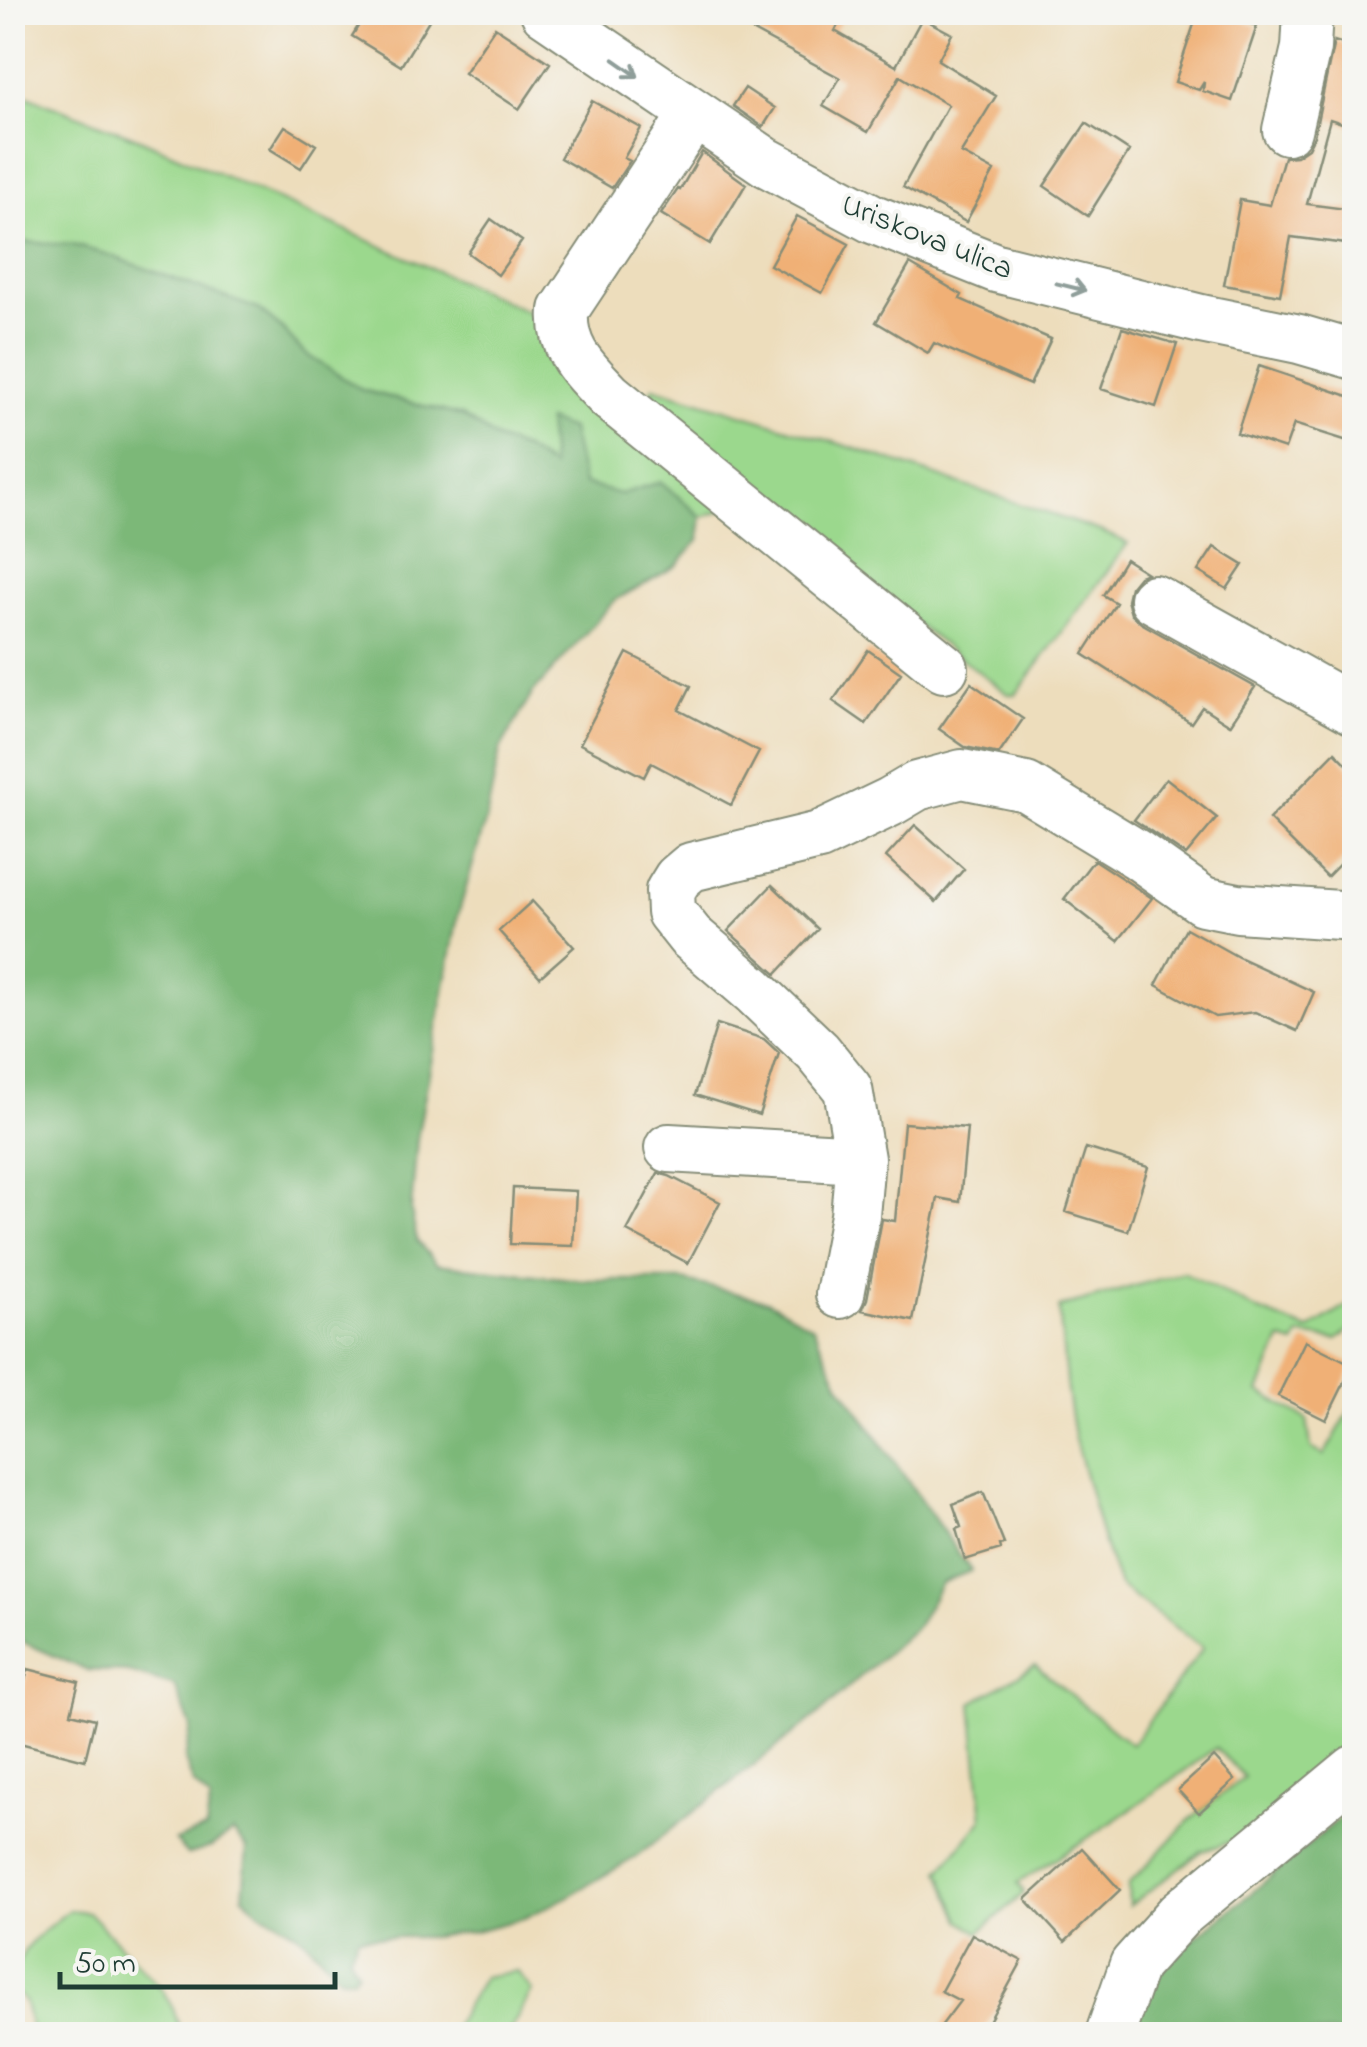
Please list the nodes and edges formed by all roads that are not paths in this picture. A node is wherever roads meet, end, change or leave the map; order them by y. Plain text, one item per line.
1 (546, 12) edge
2 (1308, 12) edge
3 (694, 114) junction
4 (1287, 130) dead end
5 (1354, 355) edge
6 (1154, 599) dead end
7 (944, 668) dead end
8 (1305, 684) junction
9 (1354, 710) edge
10 (1354, 748) edge
11 (1354, 916) edge
12 (669, 1148) dead end
13 (860, 1160) junction
14 (840, 1294) dead end
15 (1354, 1770) edge
16 (1110, 2034) edge

1 -> 3 street, Uriskova ulica
2 - 4 street
3 -> 5 street, Uriskova ulica
3 - 7 street
6 - 8 street
8 - 9 street
8 - 10 street
11 - 13 street
12 - 13 street
13 - 14 street
15 - 16 street

